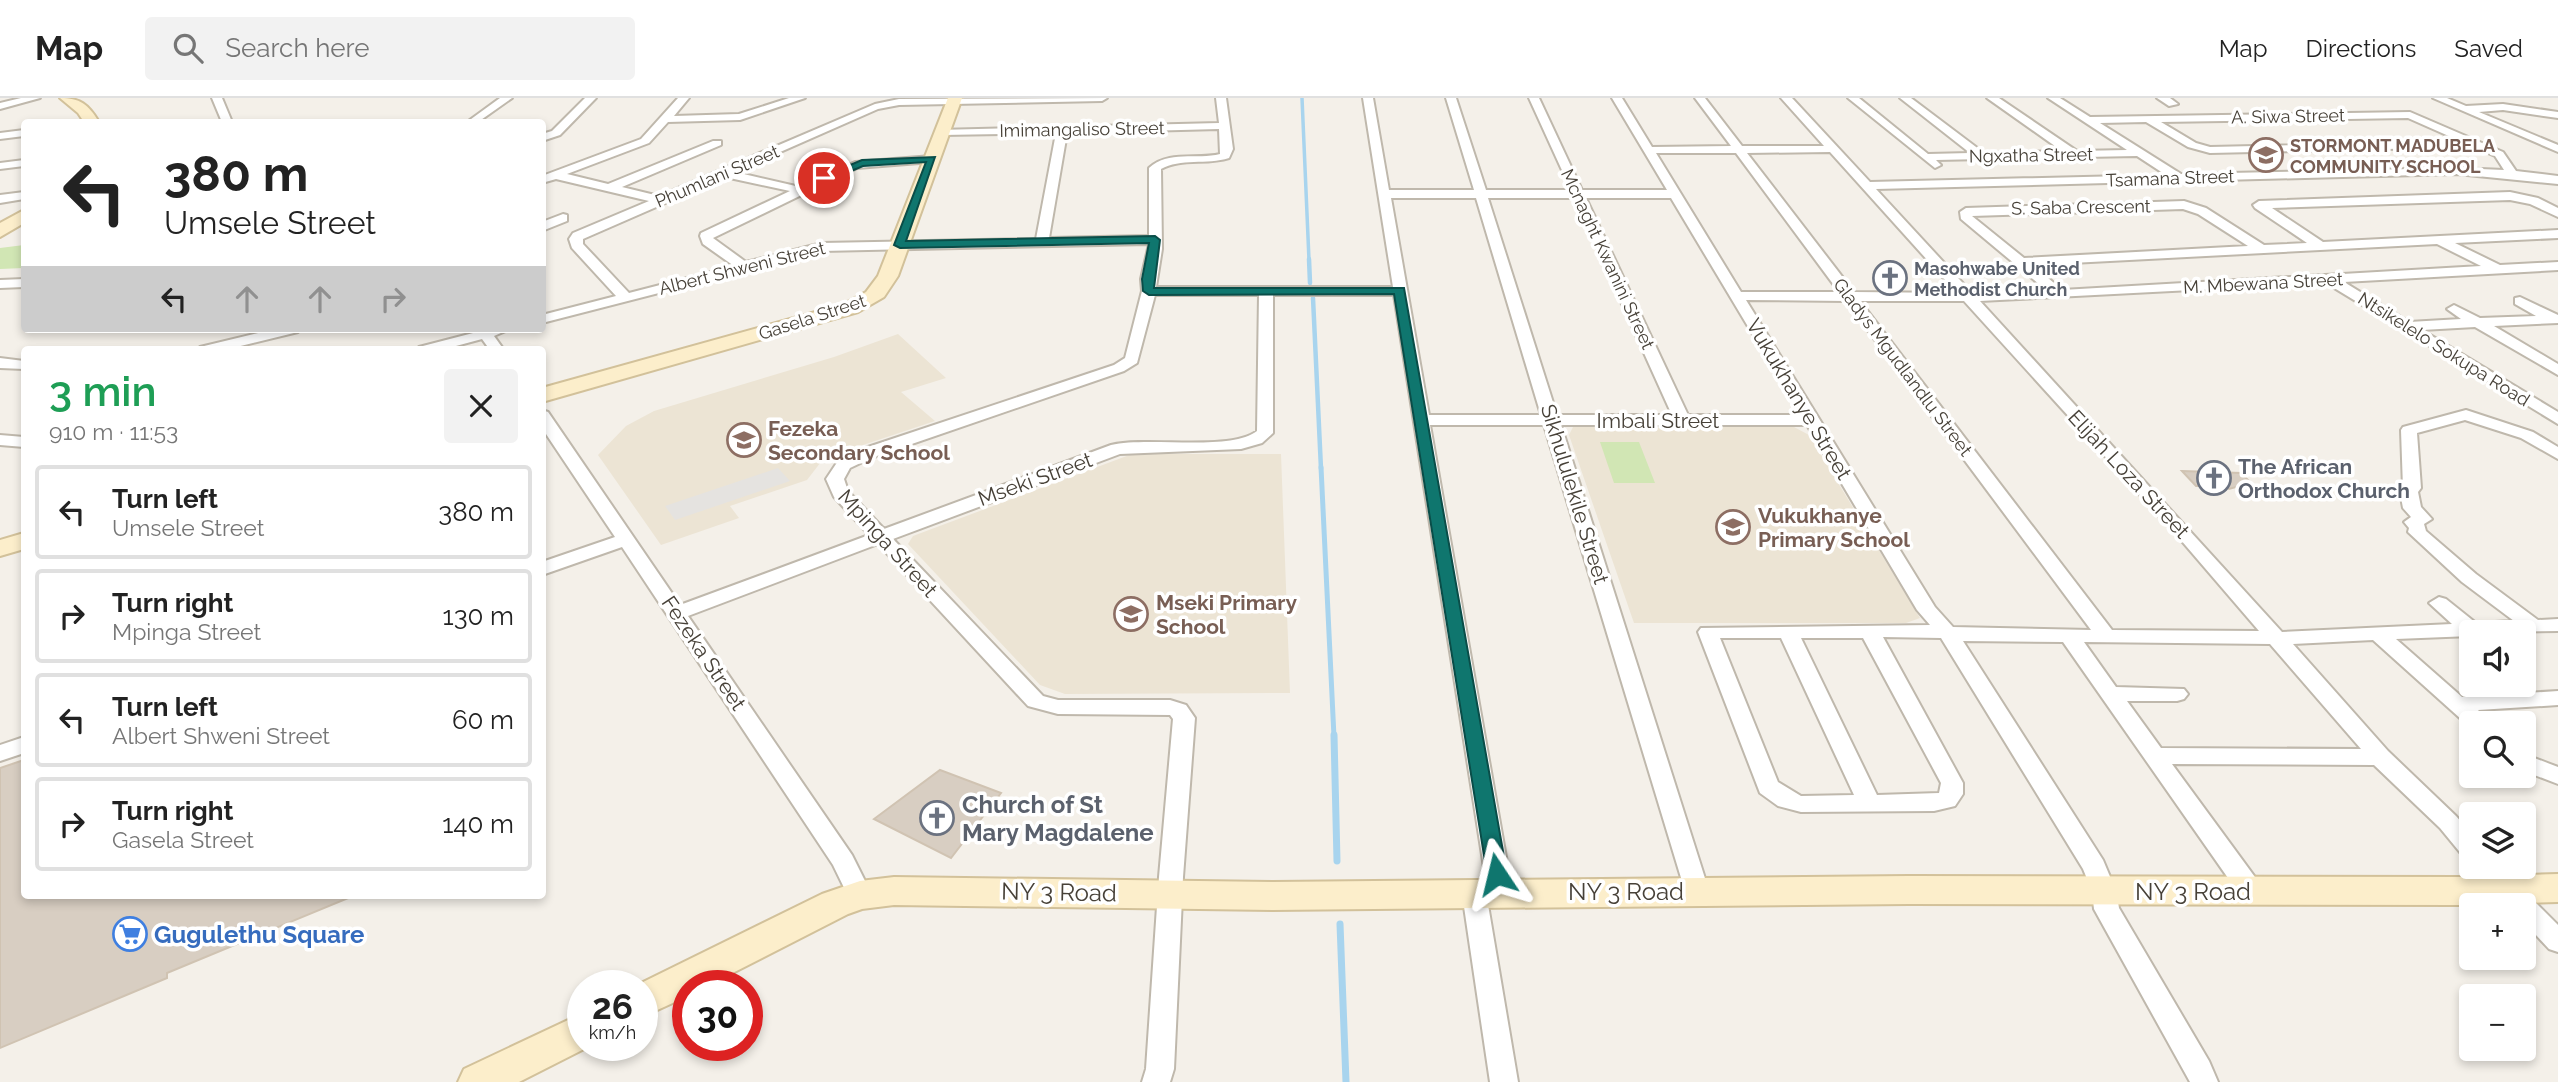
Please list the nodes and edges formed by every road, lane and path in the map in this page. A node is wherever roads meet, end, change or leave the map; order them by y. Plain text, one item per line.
1 (35, 98) edge
2 (67, 98) edge
3 (217, 98) edge
4 (507, 98) edge
5 (591, 98) edge
6 (684, 98) edge
7 (800, 98) edge
8 (1102, 98) edge
9 (1221, 98) edge
10 (1368, 98) edge
11 (1451, 98) edge
12 (1534, 98) edge
13 (1617, 98) edge
14 (1700, 98) edge
15 (1786, 98) edge
16 (1853, 98) edge
17 (1905, 98) edge
18 (1992, 98) edge
19 (2053, 98) edge
20 (2162, 98) edge
21 (2438, 98) edge
22 (2527, 98) edge
23 (954, 99) edge
24 (2380, 102) dead end
25 (2173, 104) dead end
26 (0, 106) edge
27 (2464, 109) junction
28 (2558, 113) edge
29 (2410, 115) junction
30 (89, 119) edge
31 (226, 119) edge
32 (476, 119) edge
33 (666, 119) junction
34 (2149, 119) junction
35 (2087, 120) junction
36 (1222, 126) junction
37 (1062, 130) junction
38 (942, 132) junction
39 (21, 133) edge
40 (0, 136) edge
41 (546, 136) edge
42 (2234, 138) dead end
43 (717, 143) dead end
44 (2478, 144) junction
45 (1649, 149) junction
46 (1738, 149) junction
47 (1832, 149) junction
48 (2253, 149) junction
49 (2558, 149) edge
50 (2138, 153) junction
51 (2074, 154) junction
52 (1981, 156) junction
53 (1925, 157) junction
54 (932, 159) junction
55 (21, 163) edge
56 (0, 166) edge
57 (724, 173) junction
58 (2318, 174) junction
59 (2512, 174) junction
60 (559, 176) junction
61 (2178, 177) junction
62 (546, 179) edge
63 (2558, 180) edge
64 (2066, 181) junction
65 (1958, 183) junction
66 (1866, 186) junction
67 (611, 187) junction
68 (800, 190) junction
69 (1384, 194) junction
70 (1481, 194) junction
71 (1578, 194) junction
72 (1674, 194) junction
73 (21, 196) edge
74 (0, 199) edge
75 (2364, 199) junction
76 (660, 200) junction
77 (2106, 206) junction
78 (2558, 213) edge
79 (21, 217) edge
80 (563, 218) dead end
81 (546, 225) edge
82 (1, 231) edge
83 (2558, 234) edge
84 (2439, 239) junction
85 (1155, 240) junction
86 (1042, 241) junction
87 (900, 245) junction
88 (2320, 246) junction
89 (2261, 249) junction
90 (2021, 262) junction
91 (2558, 266) edge
92 (744, 267) junction
93 (2498, 269) junction
94 (2329, 279) junction
95 (21, 283) edge
96 (0, 284) edge
97 (1399, 290) junction
98 (1149, 291) junction
99 (1266, 291) junction
100 (2059, 294) junction
101 (1737, 296) junction
102 (1849, 296) junction
103 (1967, 296) junction
104 (625, 297) junction
105 (2519, 301) dead end
106 (2454, 309) dead end
107 (546, 318) edge
108 (2556, 319) edge
109 (2477, 323) junction
110 (2408, 326) junction
111 (276, 333) edge
112 (478, 333) edge
113 (222, 346) edge
114 (437, 346) edge
115 (2558, 351) edge
116 (2529, 352) junction
117 (0, 363) edge
118 (21, 365) edge
119 (2558, 370) edge
120 (546, 394) edge
121 (1551, 419) junction
122 (2558, 419) edge
123 (1421, 420) junction
124 (1682, 420) junction
125 (1810, 420) junction
126 (0, 440) edge
127 (21, 442) edge
128 (552, 442) edge
129 (2558, 454) edge
130 (880, 537) junction
131 (627, 540) junction
132 (21, 542) edge
133 (0, 548) edge
134 (546, 568) edge
135 (2439, 603) dead end
136 (676, 612) junction
137 (2460, 620) edge
138 (2525, 620) edge
139 (2558, 625) edge
140 (2536, 626) edge
141 (2459, 630) edge
142 (1869, 631) junction
143 (1788, 632) junction
144 (1947, 632) junction
145 (2378, 634) junction
146 (2069, 636) junction
147 (2106, 636) junction
148 (2274, 636) junction
149 (2111, 694) junction
150 (2177, 694) dead end
151 (2558, 698) edge
152 (2459, 704) junction
153 (2466, 711) edge
154 (21, 746) edge
155 (0, 754) edge
156 (2156, 756) junction
157 (2380, 757) junction
158 (2536, 767) edge
159 (2558, 776) edge
160 (1870, 803) junction
161 (2459, 835) edge
162 (2497, 879) edge
163 (2558, 888) edge
164 (1697, 891) junction
165 (2104, 891) junction
166 (2251, 891) junction
167 (1489, 893) junction
168 (2511, 893) edge
169 (860, 895) junction
170 (1171, 895) junction
171 (2536, 895) edge
172 (2459, 898) edge
173 (2536, 919) edge
174 (2558, 942) edge
175 (658, 993) edge
176 (567, 1038) edge
177 (479, 1082) edge
178 (1156, 1082) edge
179 (1504, 1082) edge
180 (2204, 1082) edge

1 - 26 street
2 - 30 street
3 - 31 street
4 - 32 street
5 - 41 street
6 - 33 street
7 - 33 street
8 - 23 street, Phumlani Street
9 - 36 street, Mpinga Street
10 - 69 street
11 - 70 street, Sikhululekile Street
12 - 71 street, Mcnaght Kwanini Street
13 - 45 street, Vukukhanye Street
14 - 46 street, Gladys Mgudlandlu Street
15 - 47 street, Elijah Loza Street
16 - 53 street
17 - 52 street
18 - 51 street
19 - 35 street
20 - 25 street
21 - 27 street
22 - 28 street
23 - 38 street, Gasela Street
23 - 57 street, Phumlani Street
24 - 29 street
27 - 28 street
27 - 49 street
29 - 34 street, A. Siwa Street
29 - 44 street, A. Siwa Street
33 - 60 street
34 - 35 street, A. Siwa Street
34 - 48 street
35 - 50 street
36 - 37 street, Imimangaliso Street
36 - 85 street, Mpinga Street
37 - 38 street, Imimangaliso Street
37 - 86 street
38 - 54 street, Gasela Street
39 - 40 street
42 - 48 street
43 - 67 street
44 - 48 street
44 - 59 street, A. Siwa Street
45 - 46 street
45 - 72 street, Vukukhanye Street
46 - 47 street
46 - 102 street, Gladys Mgudlandlu Street
47 - 66 street, Elijah Loza Street
50 - 51 street, Ngxatha Street
50 - 61 street
51 - 52 street, Ngxatha Street
52 - 53 street, Ngxatha Street
53 - 65 street
54 - 68 street
54 - 87 street, Gasela Street
55 - 56 street
57 - 68 street
57 - 76 street, Phumlani Street
58 - 59 street, Tsamana Street
58 - 61 street, Tsamana Street
58 - 75 street
59 - 63 street, Tsamana Street
60 - 62 street
60 - 67 street
61 - 64 street, Tsamana Street
64 - 65 street, Tsamana Street
64 - 77 street
65 - 66 street, Tsamana Street
66 - 103 street, Elijah Loza Street
67 - 76 street
68 - 92 street
69 - 70 street
69 - 97 street
70 - 71 street
70 - 121 street, Sikhululekile Street
71 - 72 street
71 - 124 street, Mcnaght Kwanini Street
72 - 101 street, Vukukhanye Street
73 - 74 street
75 - 78 street
75 - 88 street
76 - 104 street, Phumlani Street
77 - 89 street, S. Saba Crescent
77 - 90 street, S. Saba Crescent
79 - 82 street
80 - 81 street
83 - 84 street
84 - 88 street
84 - 93 street
85 - 86 street, Albert Shweni Street
85 - 98 street, Mpinga Street
86 - 87 street, Albert Shweni Street
87 - 92 street, Albert Shweni Street
87 - 120 street, Gasela Street
88 - 89 street
89 - 90 street
90 - 100 street, S. Saba Crescent
91 - 93 street, M. Mbewana Street
92 - 104 street, Albert Shweni Street
93 - 94 street, M. Mbewana Street
94 - 100 street, M. Mbewana Street
94 - 110 street, Ntsikelelo Sokupa Road
95 - 96 street
97 - 99 street
97 - 123 street
98 - 99 street
98 - 130 street, Mpinga Street
99 - 130 street, Mseki Street
100 - 103 street, M. Mbewana Street
101 - 102 street, M. Mbewana Street
101 - 125 street, Vukukhanye Street
102 - 103 street, M. Mbewana Street
102 - 147 street, Gladys Mgudlandlu Street
103 - 148 street, Elijah Loza Street
104 - 107 street, Albert Shweni Street
105 - 108 street
106 - 109 street
108 - 109 street
109 - 110 street
109 - 116 street
110 - 122 street, Ntsikelelo Sokupa Road
111 - 113 street
112 - 114 street
115 - 116 street
116 - 119 street
117 - 118 street
121 - 123 street, Imbali Street
121 - 124 street, Imbali Street
121 - 164 street, Sikhululekile Street
123 - 167 street
124 - 125 street, Imbali Street
125 - 144 street, Vukukhanye Street
126 - 127 street
128 - 131 street, Fezeka Street
129 - 138 street
130 - 136 street, Mseki Street
130 - 170 street, Mpinga Street
131 - 134 street
131 - 136 street, Fezeka Street
132 - 133 street
135 - 137 street
136 - 169 street, Fezeka Street
139 - 140 street
141 - 145 street
142 - 143 street
142 - 144 street
142 - 160 street
143 - 160 street
143 - 160 street
144 - 146 street
144 - 165 street, Vukukhanye Street
145 - 148 street
145 - 152 street
146 - 147 street
146 - 149 street
147 - 148 street
148 - 157 street, Elijah Loza Street
149 - 150 street
149 - 156 street
151 - 152 street
152 - 153 street
154 - 155 street
156 - 157 street
156 - 166 street
157 - 161 street, Elijah Loza Street
158 - 159 street
162 - 168 street
163 - 171 street, NY 3 Road
164 - 165 street, NY 3 Road
164 - 167 street, NY 3 Road
165 - 166 street, NY 3 Road
165 - 180 street, Vukukhanye Street
166 - 172 street, NY 3 Road
167 - 170 street, NY 3 Road
167 - 179 street
169 - 170 street, NY 3 Road
169 - 175 street, NY 3 Road
170 - 178 street, Mpinga Street
173 - 174 street
176 - 177 street

